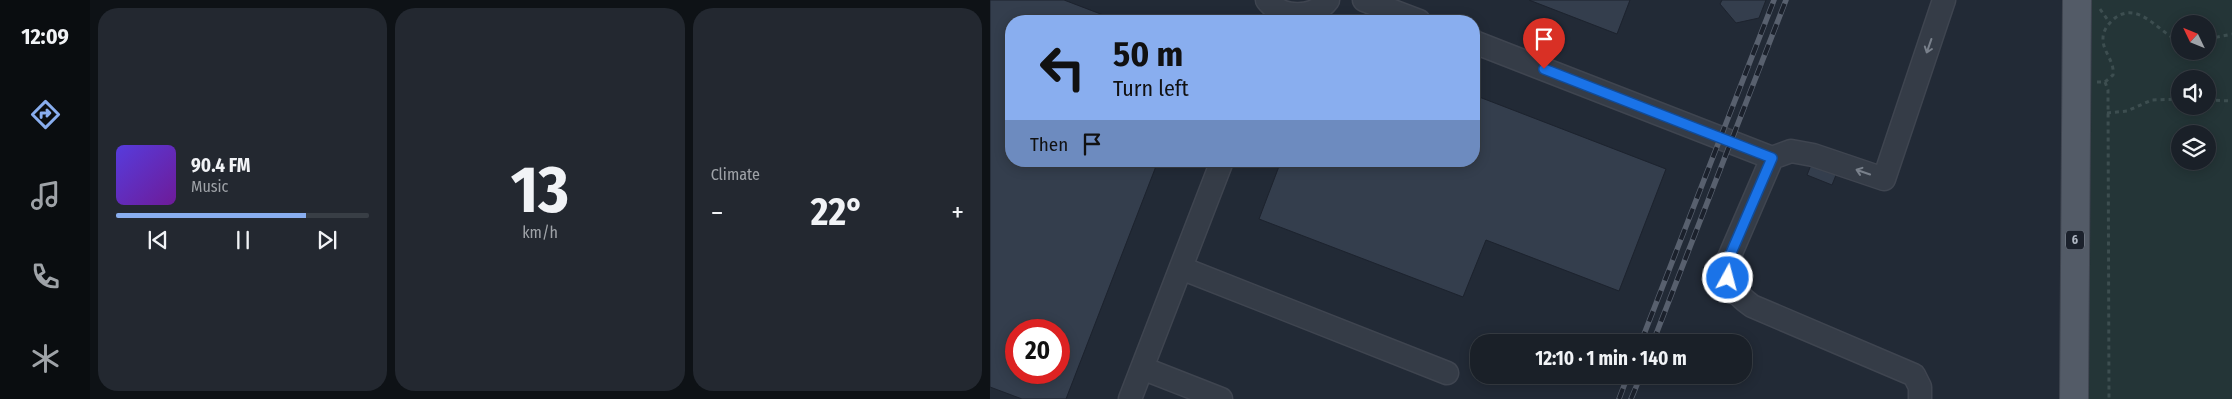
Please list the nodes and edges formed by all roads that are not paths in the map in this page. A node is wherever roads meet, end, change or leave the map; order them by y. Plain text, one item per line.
1 (1328, 0) edge
2 (1364, 0) edge
3 (1944, 0) edge
4 (2086, 1) edge
5 (1275, 11) edge
6 (1403, 15) edge
7 (1480, 44) edge
8 (1772, 158) junction
9 (1220, 167) edge
10 (1181, 268) junction
11 (1142, 368) junction
12 (1447, 373) dead end
13 (1130, 399) edge
14 (1221, 399) edge
15 (1920, 399) edge
16 (2074, 399) edge

1 - 5 lane
2 - 6 lane
3 -> 8 lane
4 - 16 main road, 6
7 - 8 lane
8 - 15 lane
9 - 10 lane
10 - 11 lane
10 - 12 lane
11 - 13 lane
11 - 14 lane

